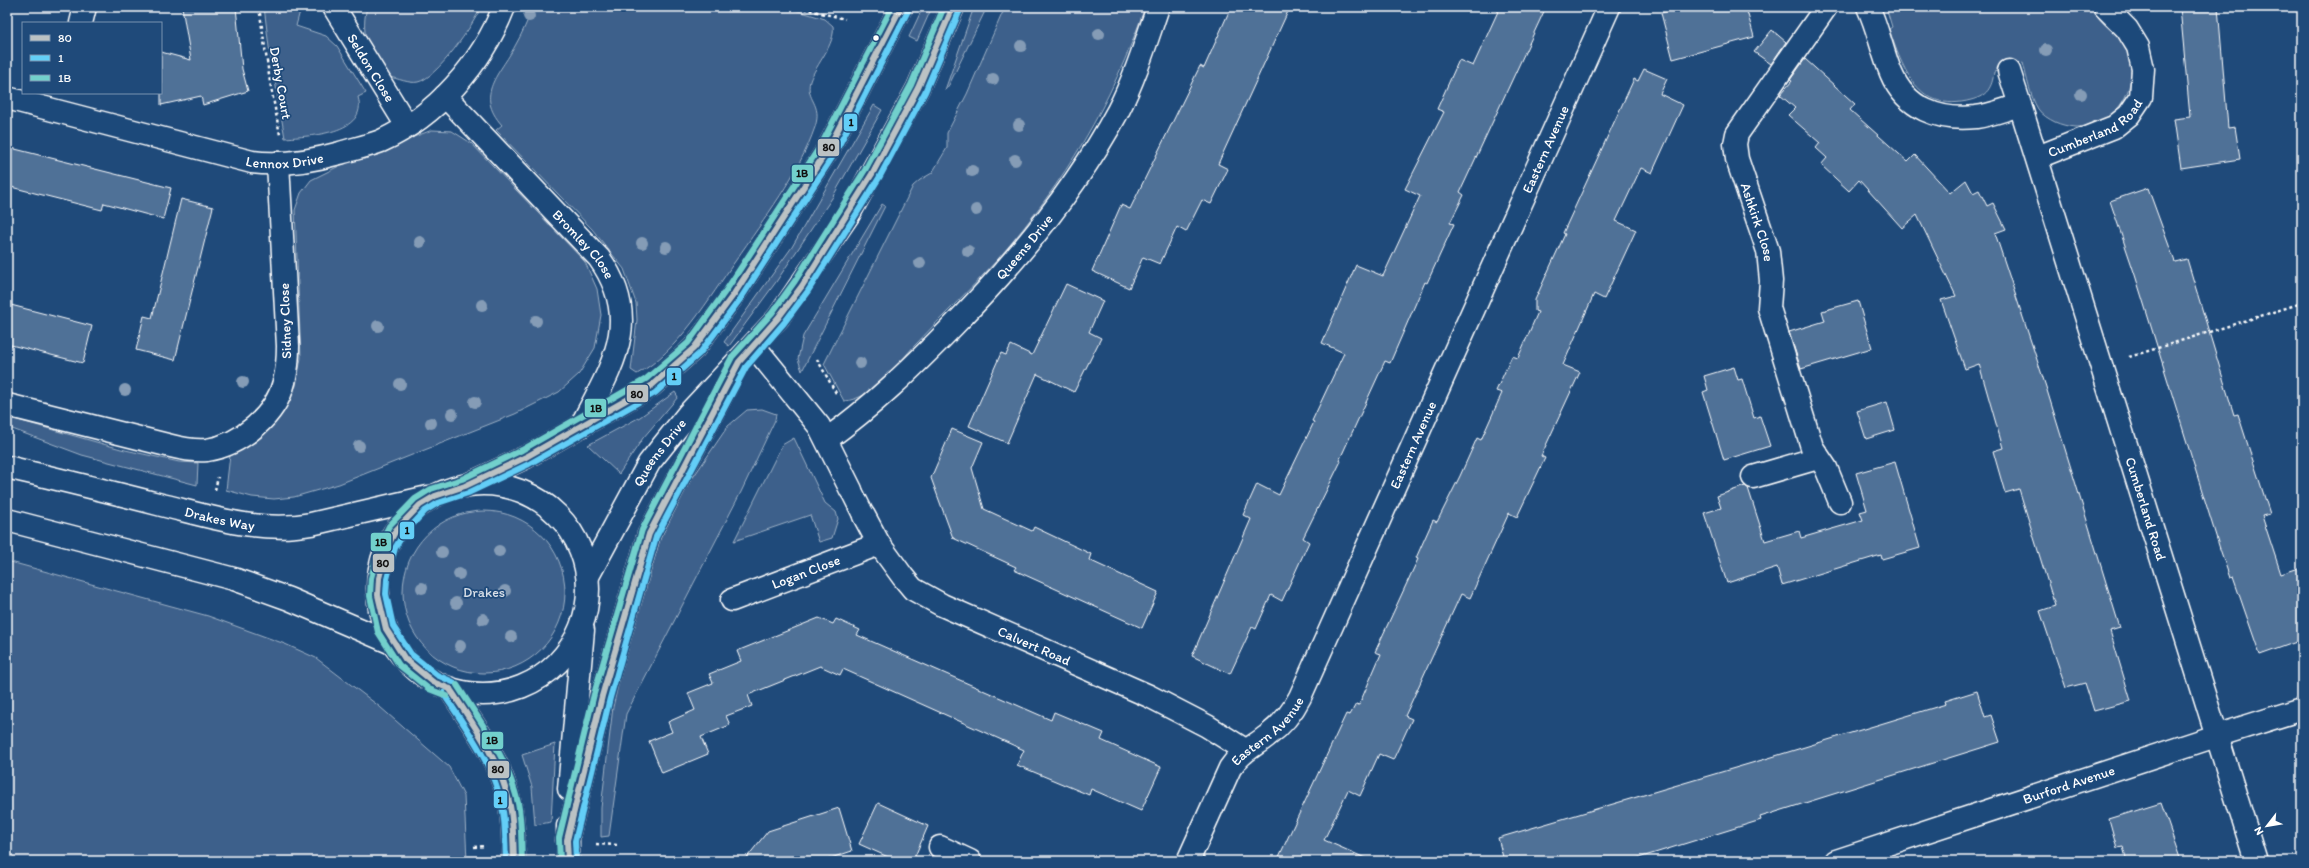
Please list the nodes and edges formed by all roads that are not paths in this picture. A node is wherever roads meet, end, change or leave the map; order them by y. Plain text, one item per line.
1 (85, 7) edge
2 (504, 7) edge
3 (900, 7) edge
4 (953, 7) edge
5 (1158, 7) edge
6 (1609, 7) edge
7 (1826, 7) edge
8 (1868, 7) edge
9 (2105, 7) edge
10 (335, 9) dead end
11 (81, 22) edge
12 (2009, 71) dead end
13 (445, 96) junction
14 (7, 98) edge
15 (2020, 105) junction
16 (407, 126) junction
17 (2038, 157) junction
18 (281, 163) junction
19 (754, 346) junction
20 (739, 362) junction
21 (7, 405) edge
22 (581, 426) junction
23 (827, 439) junction
24 (1818, 458) junction
25 (7, 467) edge
26 (1753, 477) dead end
27 (465, 486) junction
28 (435, 496) junction
29 (1840, 502) dead end
30 (7, 520) edge
31 (879, 544) junction
32 (588, 576) junction
33 (732, 600) dead end
34 (584, 619) junction
35 (394, 644) junction
36 (450, 689) junction
37 (2302, 709) edge
38 (2216, 736) junction
39 (1245, 750) junction
40 (940, 847) dead end
41 (567, 850) edge
42 (514, 861) edge
43 (970, 861) edge
44 (1188, 861) edge
45 (1836, 861) edge
46 (2256, 861) edge

1 - 11 street
2 - 13 street, Lennox Drive
3 - 22 street
4 - 19 street, Queens Drive
5 - 23 street, Queens Drive
6 - 39 street, Eastern Avenue
7 - 24 street, Ashkirk Close
8 - 15 street
9 - 17 street, Cumberland Road
10 - 16 street, Seldon Close
12 - 15 street, Cumberland Road
13 - 16 street, Lennox Drive
13 - 22 street, Bromley Close
14 - 18 street, Lennox Drive
15 - 17 street, Cumberland Road
16 - 18 street, Lennox Drive
17 - 38 street, Cumberland Road
18 - 21 street, Sidney Close
19 - 20 street, Queens Drive
19 - 23 street
20 - 32 street, Queens Drive
20 - 41 street
22 - 27 street
23 - 31 street, Calvert Road
24 - 26 street
24 - 29 street, Ashkirk Close
25 - 28 street, Drakes Way
27 - 28 street, Drakes Way
27 - 32 street, Drakes Way
28 - 35 street, Drakes Way
30 - 35 street, Drakes Way
31 - 33 street, Logan Close
31 - 39 street, Calvert Road
32 - 34 street, Drakes Way
34 - 36 street, Drakes Way
34 - 41 street
35 - 36 street, Drakes Way
36 - 42 street
37 - 38 street, Burford Avenue
38 - 45 street, Burford Avenue
38 - 46 street, Cumberland Road
39 - 44 street, Eastern Avenue
40 - 43 street

